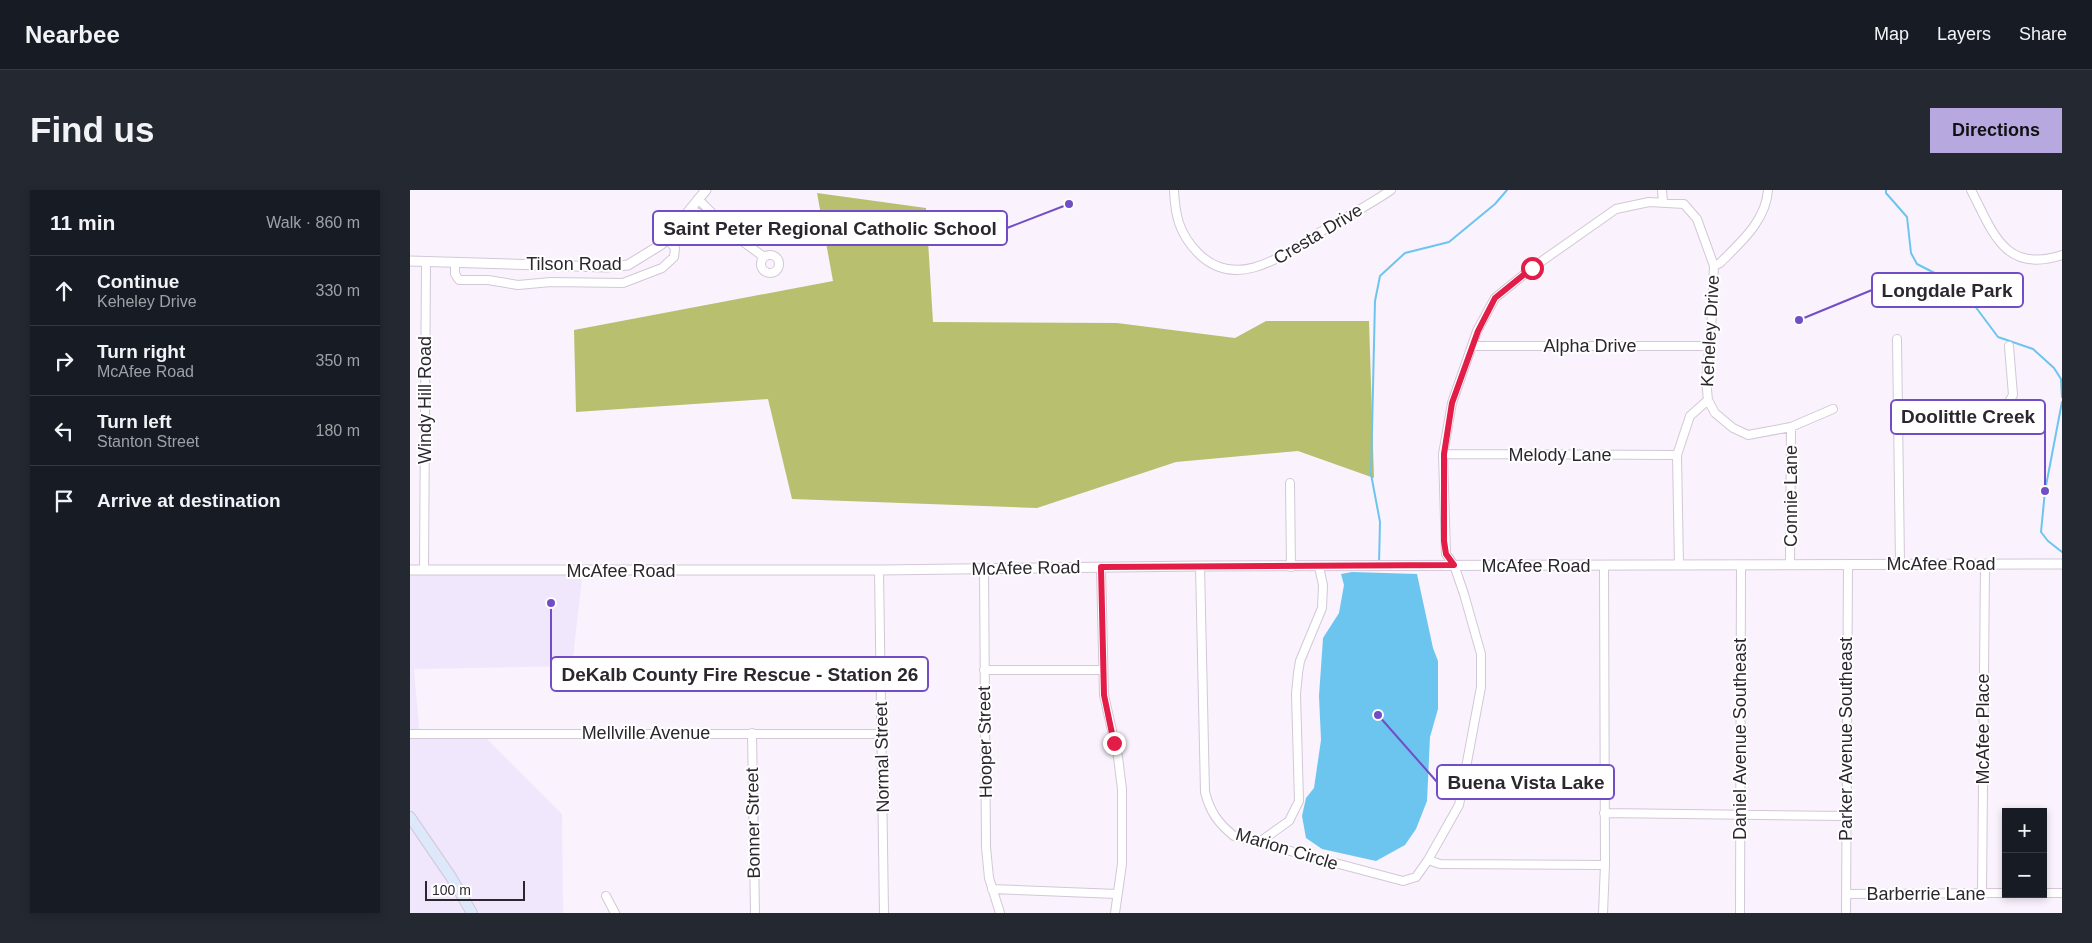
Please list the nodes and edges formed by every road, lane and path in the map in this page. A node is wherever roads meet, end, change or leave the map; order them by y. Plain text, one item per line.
1 (706, 190) edge
2 (1174, 190) edge
3 (1391, 190) edge
4 (1662, 190) edge
5 (1768, 190) edge
6 (1971, 190) edge
7 (698, 199) junction
8 (1663, 202) junction
9 (690, 209) junction
10 (716, 222) junction
11 (667, 238) junction
12 (2062, 254) edge
13 (764, 257) dead end
14 (410, 261) edge
15 (426, 261) junction
16 (455, 262) junction
17 (1714, 266) junction
18 (1897, 339) dead end
19 (1472, 346) junction
20 (1709, 346) junction
21 (2010, 346) dead end
22 (1708, 400) junction
23 (1833, 408) dead end
24 (1898, 418) junction
25 (1791, 427) junction
26 (1444, 454) junction
27 (1677, 455) junction
28 (1290, 483) dead end
29 (1900, 564) junction
30 (1454, 565) junction
31 (1679, 565) junction
32 (1741, 565) junction
33 (1790, 565) junction
34 (1848, 565) junction
35 (1985, 565) junction
36 (2061, 565) edge
37 (1200, 566) junction
38 (1604, 566) junction
39 (1101, 567) junction
40 (1291, 567) junction
41 (1319, 567) junction
42 (984, 569) junction
43 (410, 570) edge
44 (424, 570) junction
45 (880, 570) junction
46 (984, 670) junction
47 (1102, 670) junction
48 (752, 733) junction
49 (410, 734) edge
50 (881, 734) junction
51 (1604, 813) junction
52 (1740, 815) junction
53 (1845, 816) junction
54 (410, 818) edge
55 (1258, 843) junction
56 (1428, 860) junction
57 (1605, 865) junction
58 (992, 889) junction
59 (1982, 893) junction
60 (2002, 893) edge
61 (2047, 893) edge
62 (2062, 893) edge
63 (1117, 894) junction
64 (1846, 894) junction
65 (606, 896) dead end
66 (472, 913) edge
67 (615, 913) edge
68 (755, 913) edge
69 (884, 913) edge
70 (1000, 913) edge
71 (1114, 913) edge
72 (1603, 913) edge
73 (1740, 913) edge
74 (1846, 913) edge

1 - 7 street, Tilson Road
2 - 3 street, Cresta Drive
4 - 8 street
5 - 17 street
6 - 12 street
7 - 9 street, Tilson Road
7 - 10 street
8 - 17 street, Keheley Drive
8 - 19 street, Keheley Drive
9 - 10 street
9 - 11 street, Tilson Road
10 - 13 street
11 - 16 street, Tilson Road
11 - 16 street
14 - 15 street, Tilson Road
15 - 16 street, Tilson Road
15 - 44 street, Windy Hill Road
17 - 20 street, Keheley Drive
18 - 24 street
19 - 20 street, Alpha Drive
19 - 26 street, Keheley Drive
20 - 22 street, Keheley Drive
21 - 24 street
22 - 25 street, Keheley Drive
22 - 27 street
23 - 25 street, Keheley Drive
24 - 29 street
25 - 33 street, Connie Lane
26 - 27 street, Melody Lane
26 - 30 street, Keheley Drive
27 - 31 street
28 - 40 street
29 - 34 street, McAfee Road
29 - 35 street, McAfee Road
30 - 38 street, McAfee Road
30 - 41 street, McAfee Road
30 - 56 street, Marion Circle
31 - 32 street, McAfee Road
31 - 38 street, McAfee Road
32 - 33 street, McAfee Road
32 - 52 street, Daniel Avenue Southeast
33 - 34 street, McAfee Road
34 - 53 street, Parker Avenue Southeast
35 - 36 street, McAfee Road
35 - 59 street, McAfee Place
37 - 39 street, McAfee Road
37 - 40 street, McAfee Road
37 - 55 street, Marion Circle
38 - 51 street
39 - 42 street, McAfee Road
39 - 47 street
40 - 41 street, McAfee Road
41 - 55 street
42 - 45 street, McAfee Road
42 - 46 street, Hooper Street
43 - 44 street, McAfee Road
44 - 45 street, McAfee Road
45 - 50 street, Normal Street
46 - 47 street
46 - 58 street, Hooper Street
47 - 63 street
48 - 49 street, Mellville Avenue
48 - 50 street, Mellville Avenue
48 - 68 street, Bonner Street
50 - 69 street, Normal Street
51 - 52 street
51 - 57 street
52 - 53 street
52 - 73 street, Daniel Avenue Southeast
53 - 64 street, Parker Avenue Southeast
54 - 66 main road
55 - 56 street, Marion Circle
56 - 57 street
57 - 72 street
58 - 63 street
58 - 70 street, Hooper Street
59 - 60 street, Barberrie Lane
59 - 64 street, Barberrie Lane
61 - 62 street
63 - 71 street
64 - 74 street, Parker Avenue Southeast
65 - 67 street

